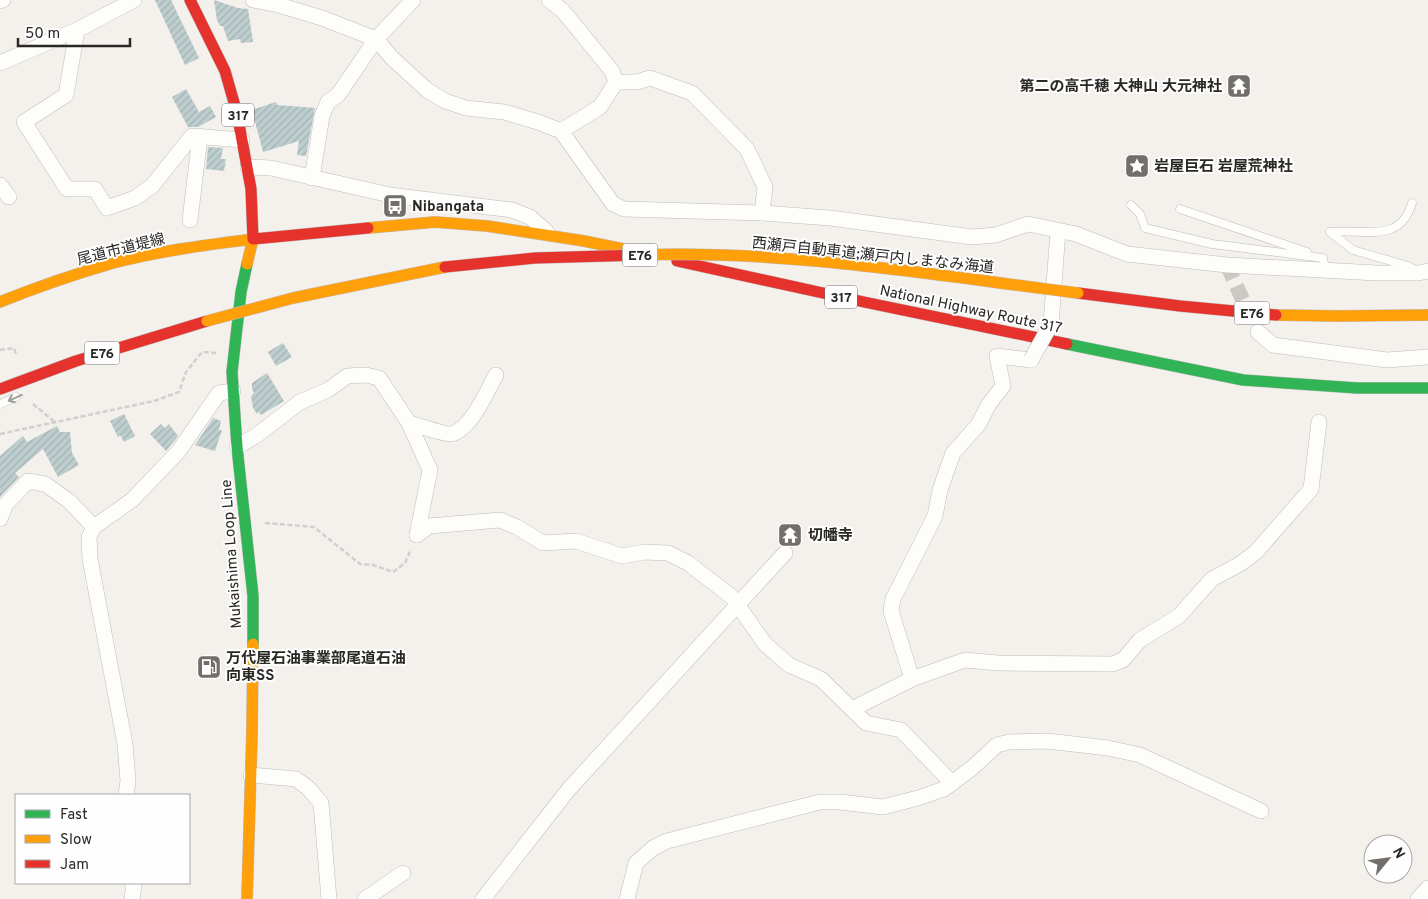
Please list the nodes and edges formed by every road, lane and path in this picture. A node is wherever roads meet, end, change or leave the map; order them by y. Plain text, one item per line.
1 (134, 0) edge
2 (190, 0) edge
3 (253, 0) edge
4 (413, 0) edge
5 (549, 0) edge
6 (77, 30) junction
7 (376, 39) junction
8 (0, 63) edge
9 (616, 82) junction
10 (561, 131) junction
11 (200, 136) junction
12 (242, 140) junction
13 (248, 167) junction
14 (312, 178) junction
15 (1412, 203) dead end
16 (1131, 206) dead end
17 (1180, 209) dead end
18 (762, 213) junction
19 (190, 220) dead end
20 (1058, 231) junction
21 (551, 236) junction
22 (253, 239) junction
23 (1324, 264) junction
24 (1423, 272) edge
25 (0, 302) edge
26 (1428, 315) edge
27 (206, 321) junction
28 (1258, 332) tunnel mouth
29 (0, 350) edge
30 (16, 354) dead end
31 (234, 355) junction
32 (1428, 357) edge
33 (108, 360) dead end
34 (76, 361) junction
35 (19, 372) dead end
36 (496, 375) dead end
37 (1428, 388) edge
38 (0, 389) edge
39 (234, 391) junction
40 (22, 394) dead end
41 (0, 404) edge
42 (33, 404) dead end
43 (56, 422) junction
44 (1319, 422) dead end
45 (409, 423) junction
46 (0, 434) edge
47 (237, 447) junction
48 (0, 518) edge
49 (265, 523) dead end
50 (94, 527) junction
51 (417, 535) junction
52 (785, 553) dead end
53 (737, 605) junction
54 (912, 679) junction
55 (852, 709) junction
56 (251, 775) junction
57 (952, 782) junction
58 (126, 794) edge
59 (1261, 811) dead end
60 (403, 873) dead end
61 (133, 884) edge
62 (1428, 888) edge
63 (132, 899) edge
64 (247, 899) edge
65 (329, 899) edge
66 (366, 899) edge
67 (483, 899) edge
68 (627, 899) edge
69 (1418, 899) edge

1 - 6 street
2 - 12 main road, 317
3 - 7 street
4 - 7 street
5 - 9 street
6 - 8 street
6 - 11 street
7 - 10 street
7 - 14 street
9 - 10 street
9 - 18 street
10 - 18 street
11 - 12 street
11 - 19 street
12 - 13 main road, 317
13 - 14 street
13 - 22 main road, 317
14 - 21 street
15 - 24 lane
16 - 23 lane
17 - 23 lane
18 - 20 street
20 - 23 street
20 - 54 street, bridge
21 - 22 main road, National Highway Route 317 / 317
21 - 37 main road, National Highway Route 317 / 317
22 - 25 main road, 尾道市道堤線
22 - 31 main road, Mukaishima Loop Line
23 - 24 street
26 - 27 main road, 西瀬戸自動車道;瀬戸内しまなみ海道 / E76, bridge
27 - 33 lane
27 - 34 main road, 西瀬戸自動車道;瀬戸内しまなみ海道 / E76
28 - 32 street
29 - 30 path
31 - 39 main road, Mukaishima Loop Line
31 - 43 path
34 - 35 lane
34 - 38 main road, 西瀬戸自動車道;瀬戸内しまなみ海道 / E76
36 - 45 street
39 - 47 main road, Mukaishima Loop Line
39 - 50 street
40 -> 41 lane
42 - 43 path
43 - 46 path
44 - 54 street
45 - 47 street
45 - 51 street
47 - 56 main road, Mukaishima Loop Line
48 - 50 street
49 - 51 path
50 - 58 street
51 - 53 street
52 - 53 street
53 - 55 street
53 - 67 street
54 - 55 street
55 - 57 street
56 - 64 main road, Mukaishima Loop Line
56 - 65 street
57 - 59 street
57 - 68 street
60 - 66 street
61 - 63 street
62 - 69 street

